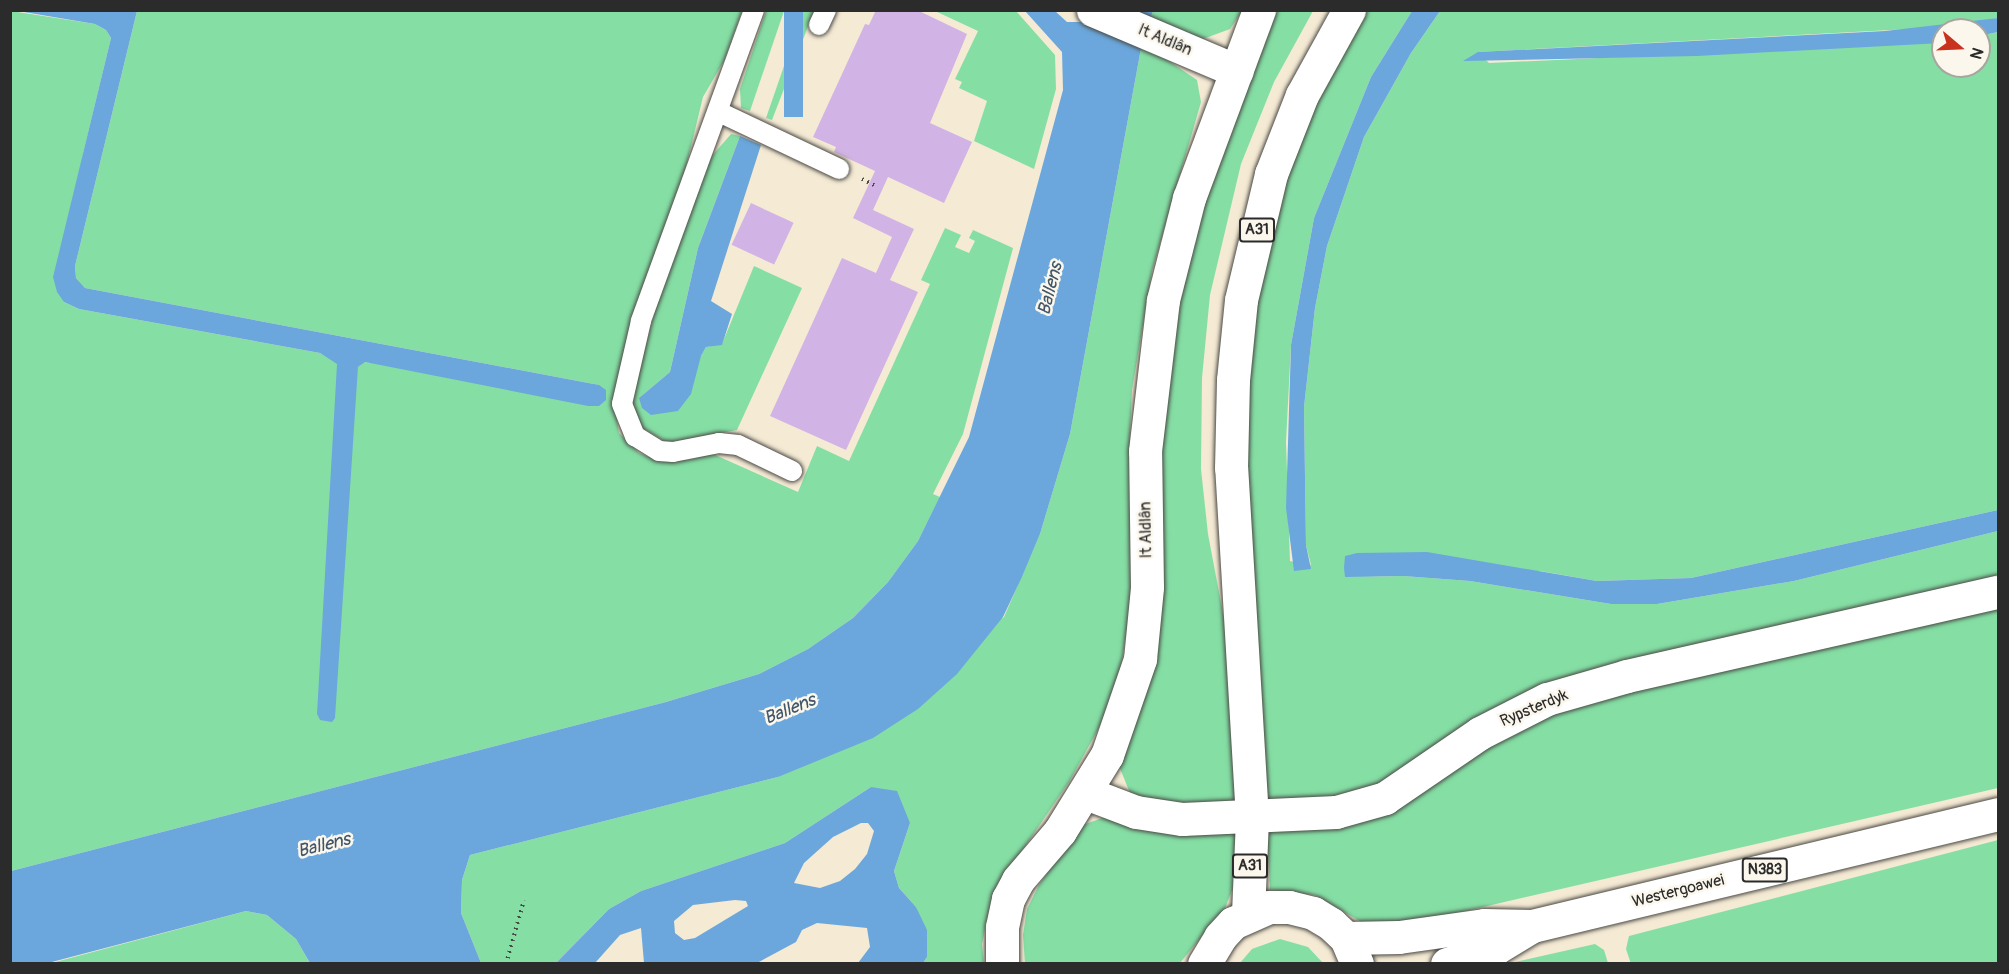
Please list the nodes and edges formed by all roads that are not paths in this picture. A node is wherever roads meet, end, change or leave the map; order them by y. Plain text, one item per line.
1 (754, 10) edge
2 (1093, 10) edge
3 (1259, 10) edge
4 (1349, 10) edge
5 (1237, 71) junction
6 (719, 112) junction
7 (839, 169) dead end
8 (792, 471) dead end
9 (1998, 592) edge
10 (1086, 793) junction
11 (1998, 814) edge
12 (1252, 818) junction
13 (1248, 914) junction
14 (1532, 926) junction
15 (1351, 951) edge
16 (1002, 963) edge
17 (1204, 963) edge
18 (1447, 963) edge

1 - 6 lane
2 - 5 main road, It Aldlân
3 - 5 main road, It Aldlân
4 - 12 main road, A31
5 - 10 main road, It Aldlân
6 - 7 lane
6 - 8 lane
9 - 12 main road, Rypsterdyk
10 - 12 main road, Rypsterdyk
10 - 16 main road, It Aldlân
11 - 14 main road, Westergoawei / N383
12 - 13 main road, A31
13 - 15 main road, N383
13 - 17 main road, N383
14 - 15 main road, Westergoawei / N383
14 - 18 main road, Westergoawei / N383

